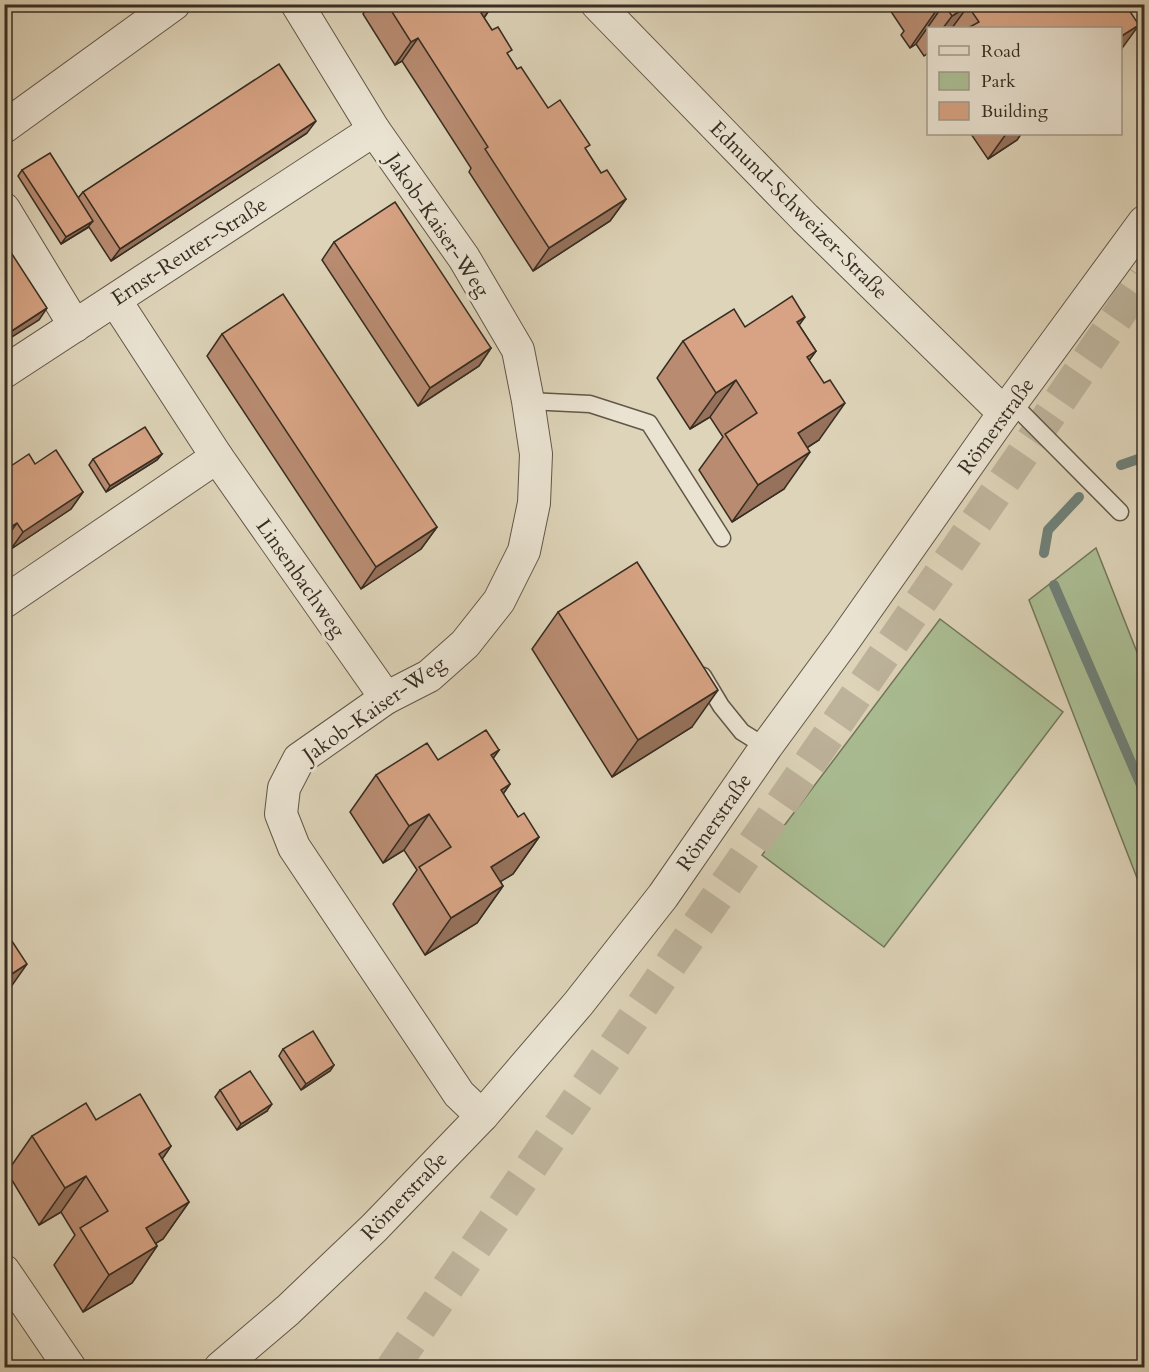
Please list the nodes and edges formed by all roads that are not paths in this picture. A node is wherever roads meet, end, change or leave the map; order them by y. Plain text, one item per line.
1 (174, 4) edge
2 (297, 4) edge
3 (597, 4) edge
4 (4, 127) edge
5 (374, 130) junction
6 (4, 209) edge
7 (1144, 222) edge
8 (115, 300) junction
9 (75, 326) junction
10 (4, 372) edge
11 (528, 401) junction
12 (1008, 408) junction
13 (217, 457) junction
14 (1120, 512) dead end
15 (722, 538) dead end
16 (4, 602) edge
17 (696, 666) edge
18 (386, 698) junction
19 (766, 747) junction
20 (482, 1116) junction
21 (4, 1271) edge
22 (70, 1368) edge
23 (220, 1368) edge

1 - 4 street
2 - 5 street, Jakob-Kaiser-Weg
3 - 12 street, Edmund-Schweizer-Straße
5 - 8 street, Ernst-Reuter-Straße
5 - 11 street, Jakob-Kaiser-Weg
6 - 9 street
7 - 12 street, Römerstraße
8 - 9 street, Ernst-Reuter-Straße
8 - 13 street, Linsenbachweg
9 - 10 street, Ernst-Reuter-Straße
11 - 15 lane
11 - 18 street, Jakob-Kaiser-Weg
12 - 14 lane
12 - 19 street, Römerstraße
13 - 16 street
13 - 18 street, Linsenbachweg
17 - 19 lane
18 - 20 street, Jakob-Kaiser-Weg
19 - 20 street, Römerstraße
20 - 23 street, Römerstraße
21 - 22 street

